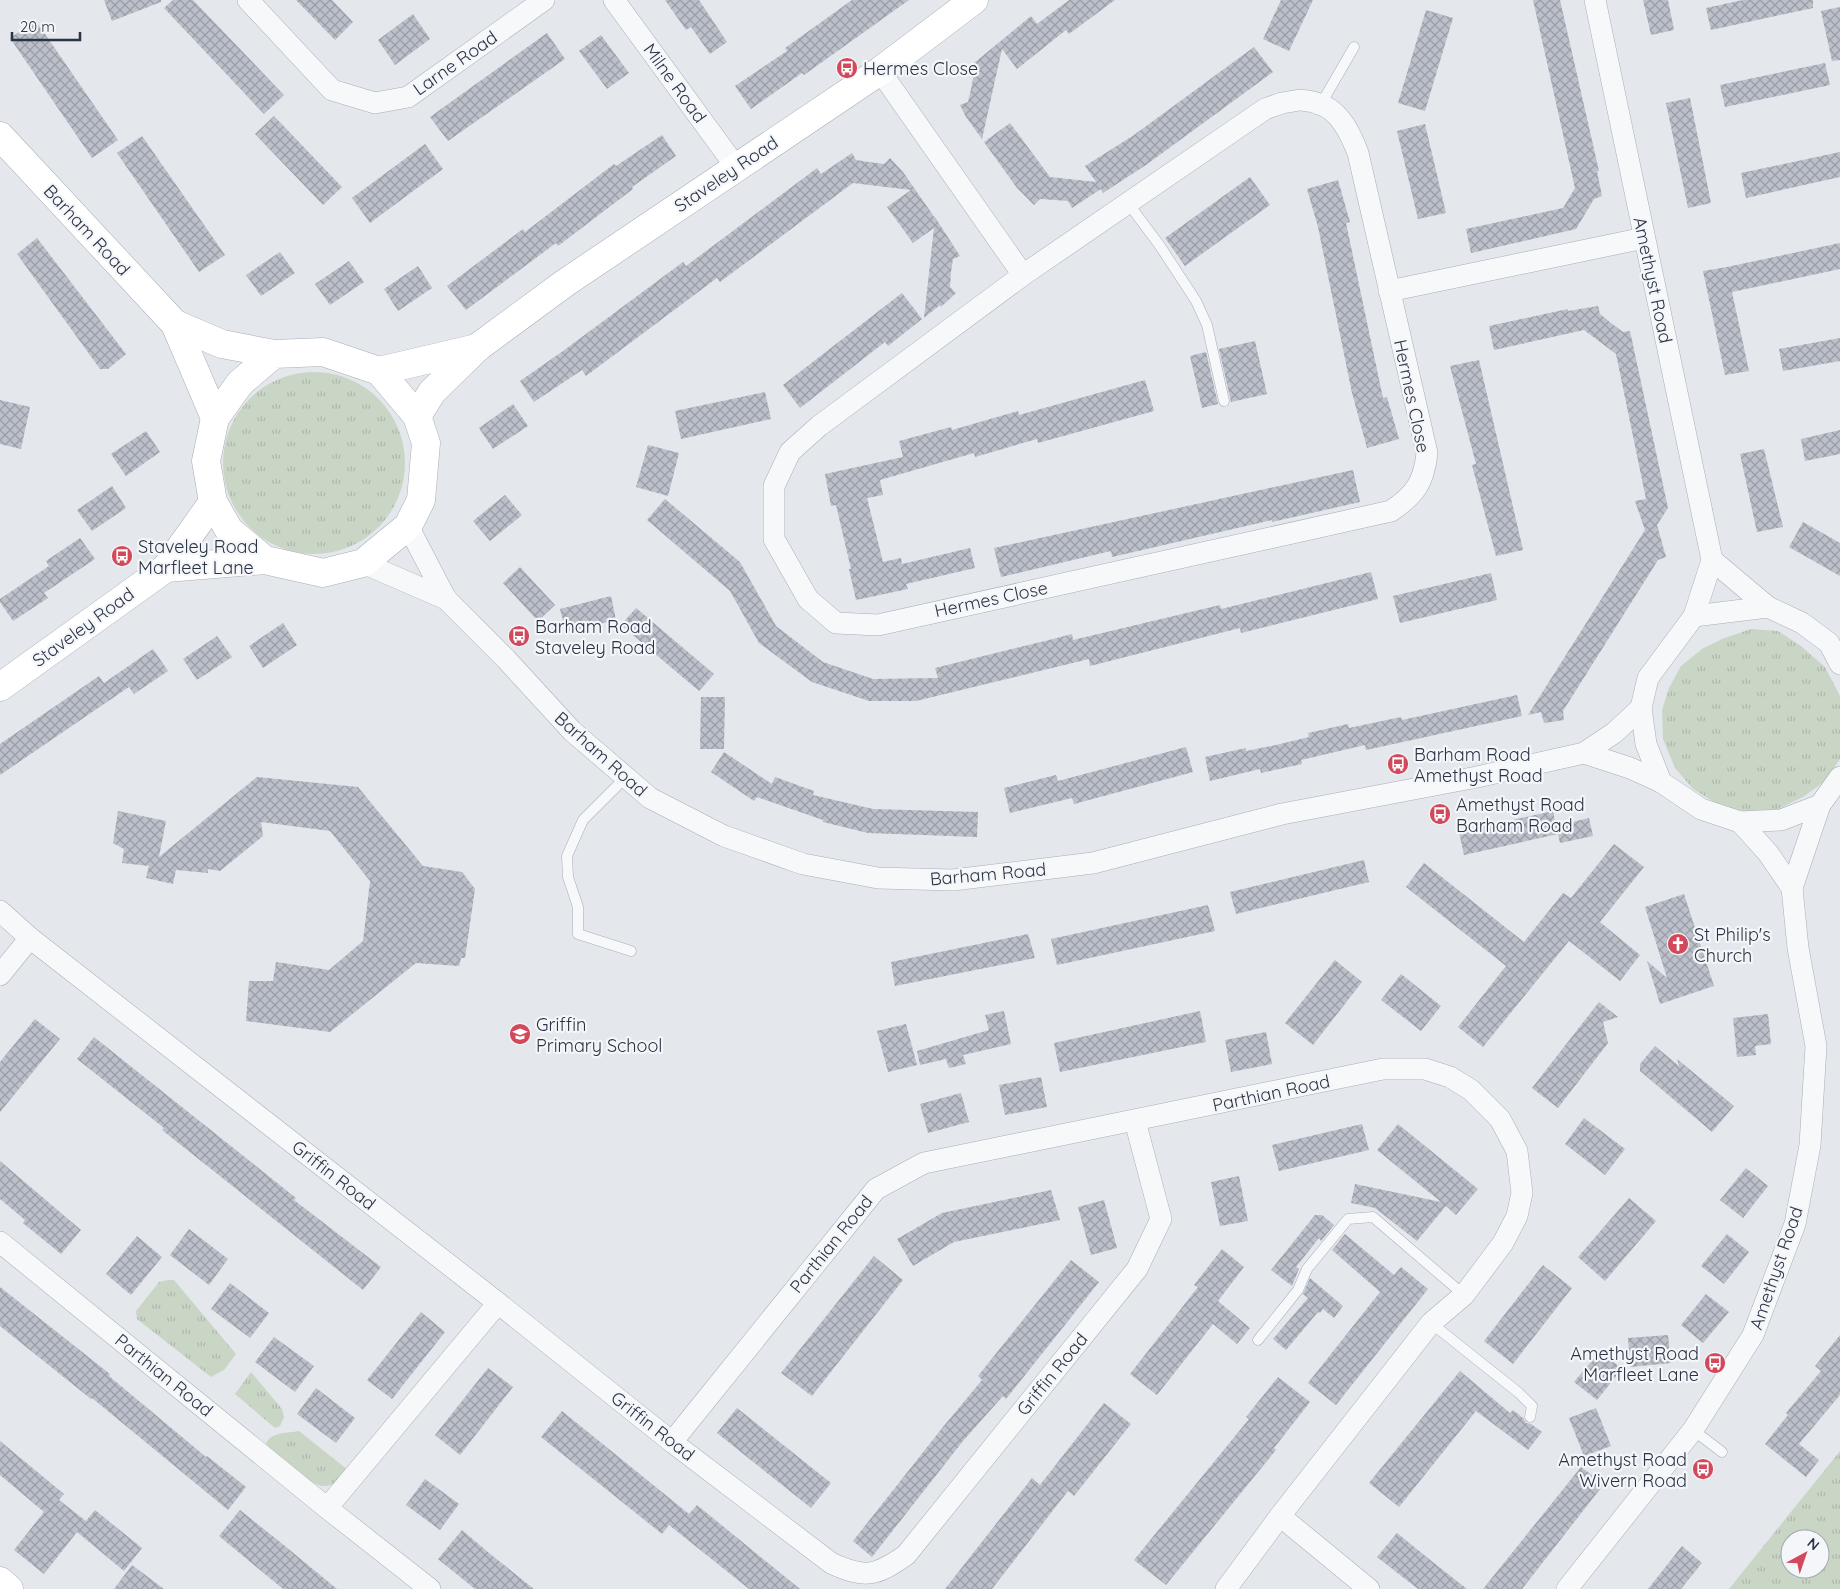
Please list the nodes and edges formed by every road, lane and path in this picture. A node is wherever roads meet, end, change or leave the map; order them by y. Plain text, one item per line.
1 (248, 0) edge
2 (544, 0) edge
3 (614, 0) edge
4 (974, 0) edge
5 (1595, 0) edge
6 (1354, 47) dead end
7 (880, 71) junction
8 (1321, 104) junction
9 (0, 136) edge
10 (736, 166) junction
11 (1128, 203) junction
12 (1644, 238) junction
13 (1023, 275) junction
14 (1389, 291) junction
15 (175, 324) junction
16 (478, 348) junction
17 (274, 354) junction
18 (379, 371) junction
19 (1224, 401) dead end
20 (417, 416) junction
21 (215, 418) junction
22 (213, 502) junction
23 (408, 526) junction
24 (265, 560) junction
25 (1712, 560) junction
26 (362, 563) junction
27 (166, 568) junction
28 (446, 599) junction
29 (1768, 607) junction
30 (1694, 616) junction
31 (1834, 644) edge
32 (1840, 664) edge
33 (0, 687) edge
34 (1642, 708) junction
35 (1584, 753) junction
36 (1840, 777) edge
37 (625, 778) junction
38 (1661, 782) junction
39 (1820, 805) junction
40 (1740, 822) junction
41 (1792, 888) junction
42 (0, 911) edge
43 (30, 938) junction
44 (630, 951) dead end
45 (0, 974) edge
46 (1134, 1121) junction
47 (0, 1242) edge
48 (1464, 1295) junction
49 (498, 1303) junction
50 (1431, 1323) junction
51 (1258, 1340) dead end
52 (1530, 1417) dead end
53 (1693, 1430) junction
54 (672, 1442) junction
55 (1722, 1452) dead end
56 (327, 1508) junction
57 (1280, 1516) junction
58 (0, 1582) edge
59 (9, 1589) edge
60 (430, 1589) edge
61 (1226, 1589) edge
62 (1369, 1589) edge
63 (1567, 1589) edge

1 - 2 street, Larne Road
3 - 10 street, Milne Road
4 - 7 street, Staveley Road
5 - 12 street, Amethyst Road
6 - 8 lane
7 - 10 street, Staveley Road
7 - 13 street
8 - 11 street, Hermes Close
8 - 14 street, Hermes Close
9 - 15 street, Barham Road
10 - 16 street, Staveley Road
11 - 13 street, Hermes Close
11 - 19 lane
12 - 14 street
12 - 25 street, Amethyst Road
13 - 14 street, Hermes Close
15 - 17 street, Barham Road
15 - 21 street, Barham Road
16 - 18 street, Staveley Road
16 - 20 street, Staveley Road
17 - 18 street, Barham Road
17 - 21 street
18 - 20 street
20 - 23 street
21 - 22 street
22 - 24 street
22 - 27 street, Staveley Road
23 - 26 street
23 - 28 street, Barham Road
24 - 26 street
24 - 27 street
25 - 29 street
25 - 30 street, Amethyst Road
26 - 28 street, Barham Road
27 - 33 street, Staveley Road
28 - 37 street, Barham Road
29 - 30 street
29 - 31 street
30 - 34 street, Amethyst Road
31 - 32 street
34 - 35 street, Barham Road
34 - 38 street, Amethyst Road
35 - 37 street, Barham Road
35 - 38 street
36 - 39 street, Amethyst Road
37 - 44 lane
38 - 40 street
39 - 40 street
39 - 41 street, Amethyst Road
40 - 41 street, Amethyst Road
41 - 53 street, Amethyst Road
42 - 43 street, Griffin Road
43 - 45 street
43 - 49 street, Griffin Road
46 - 48 street, Parthian Road
46 - 54 street, Parthian Road
46 - 54 street, Griffin Road
47 - 56 street, Parthian Road
48 - 50 street, Parthian Road
48 - 51 lane
49 - 54 street, Griffin Road
49 - 56 street
50 - 52 lane
50 - 57 street, Parthian Road
53 - 55 lane
53 - 63 street, Amethyst Road
56 - 60 street, Parthian Road
57 - 61 street, Parthian Road
57 - 62 street
58 - 59 street

